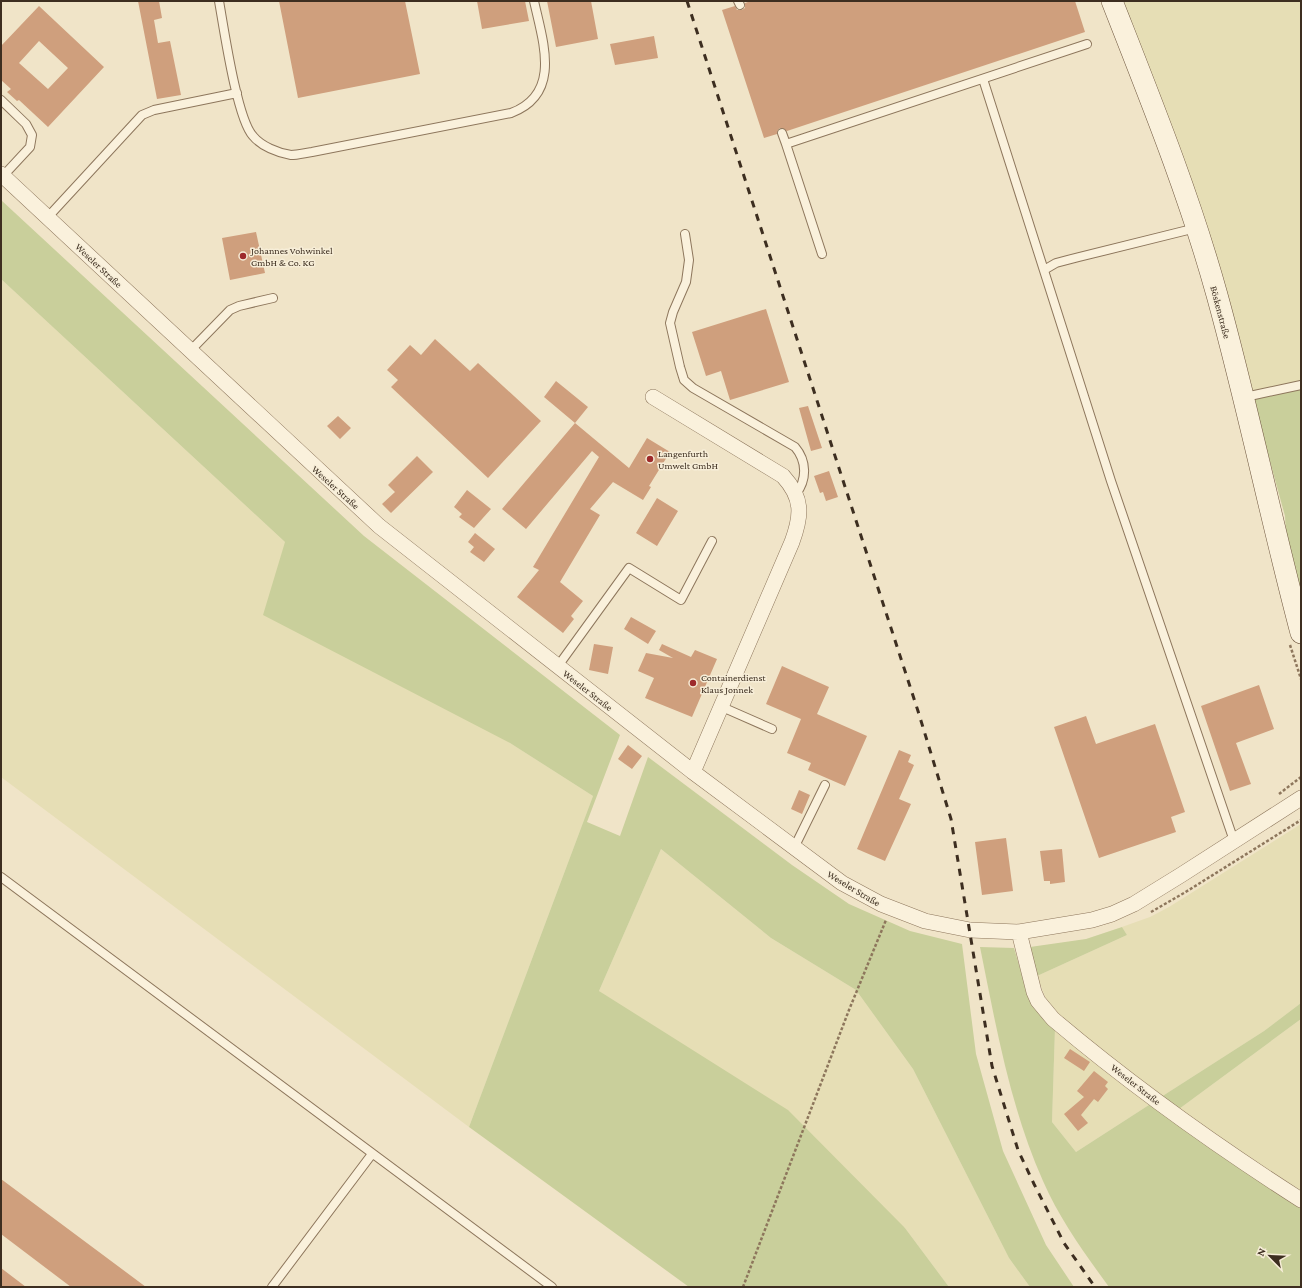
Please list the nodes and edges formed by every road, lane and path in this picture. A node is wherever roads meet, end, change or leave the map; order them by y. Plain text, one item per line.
1 (219, 1) edge
2 (534, 1) edge
3 (1112, 1) edge
4 (1087, 44) dead end
5 (983, 78) junction
6 (237, 93) junction
7 (1, 100) edge
8 (782, 132) dead end
9 (786, 144) junction
10 (2, 175) edge
11 (47, 218) junction
12 (1197, 228) junction
13 (685, 234) dead end
14 (822, 254) dead end
15 (1044, 270) junction
16 (273, 298) dead end
17 (191, 350) junction
18 (1301, 385) edge
19 (653, 397) dead end
20 (1244, 398) junction
21 (796, 494) junction
22 (712, 541) dead end
23 (1295, 638) edge
24 (558, 666) junction
25 (1301, 679) edge
26 (722, 707) junction
27 (772, 729) dead end
28 (693, 772) junction
29 (1301, 776) edge
30 (825, 785) dead end
31 (1277, 795) dead end
32 (1301, 798) edge
33 (1301, 820) edge
34 (1234, 841) junction
35 (794, 848) junction
36 (1, 877) edge
37 (1147, 913) dead end
38 (887, 916) junction
39 (1019, 932) junction
40 (372, 1154) junction
41 (1301, 1200) edge
42 (272, 1287) edge
43 (552, 1287) edge
44 (743, 1287) edge

1 - 6 lane
2 - 6 lane
3 - 12 main road, Böskenstraße
4 - 5 lane
5 - 9 lane
5 - 15 lane
6 - 11 lane
7 - 10 lane
8 - 9 lane
9 - 14 lane
10 - 11 street, Weseler Straße
11 - 17 street, Weseler Straße
12 - 15 lane
12 - 20 main road, Böskenstraße
13 - 21 lane
15 - 34 lane
16 - 17 lane
17 - 24 street, Weseler Straße
18 - 20 lane
19 - 21 street
20 - 23 main road, Böskenstraße
21 - 26 street
22 - 24 lane
23 - 25 path
24 - 28 street, Weseler Straße
26 - 27 lane
26 - 28 street
28 - 35 street, Weseler Straße
29 - 31 path
30 - 35 lane
32 - 34 street, Weseler Straße
33 - 37 path
34 - 39 street, Weseler Straße
35 - 38 street, Weseler Straße
36 - 40 lane
38 - 39 street, Weseler Straße
38 - 44 path
39 - 41 street, Weseler Straße
40 - 42 lane
40 - 43 lane

